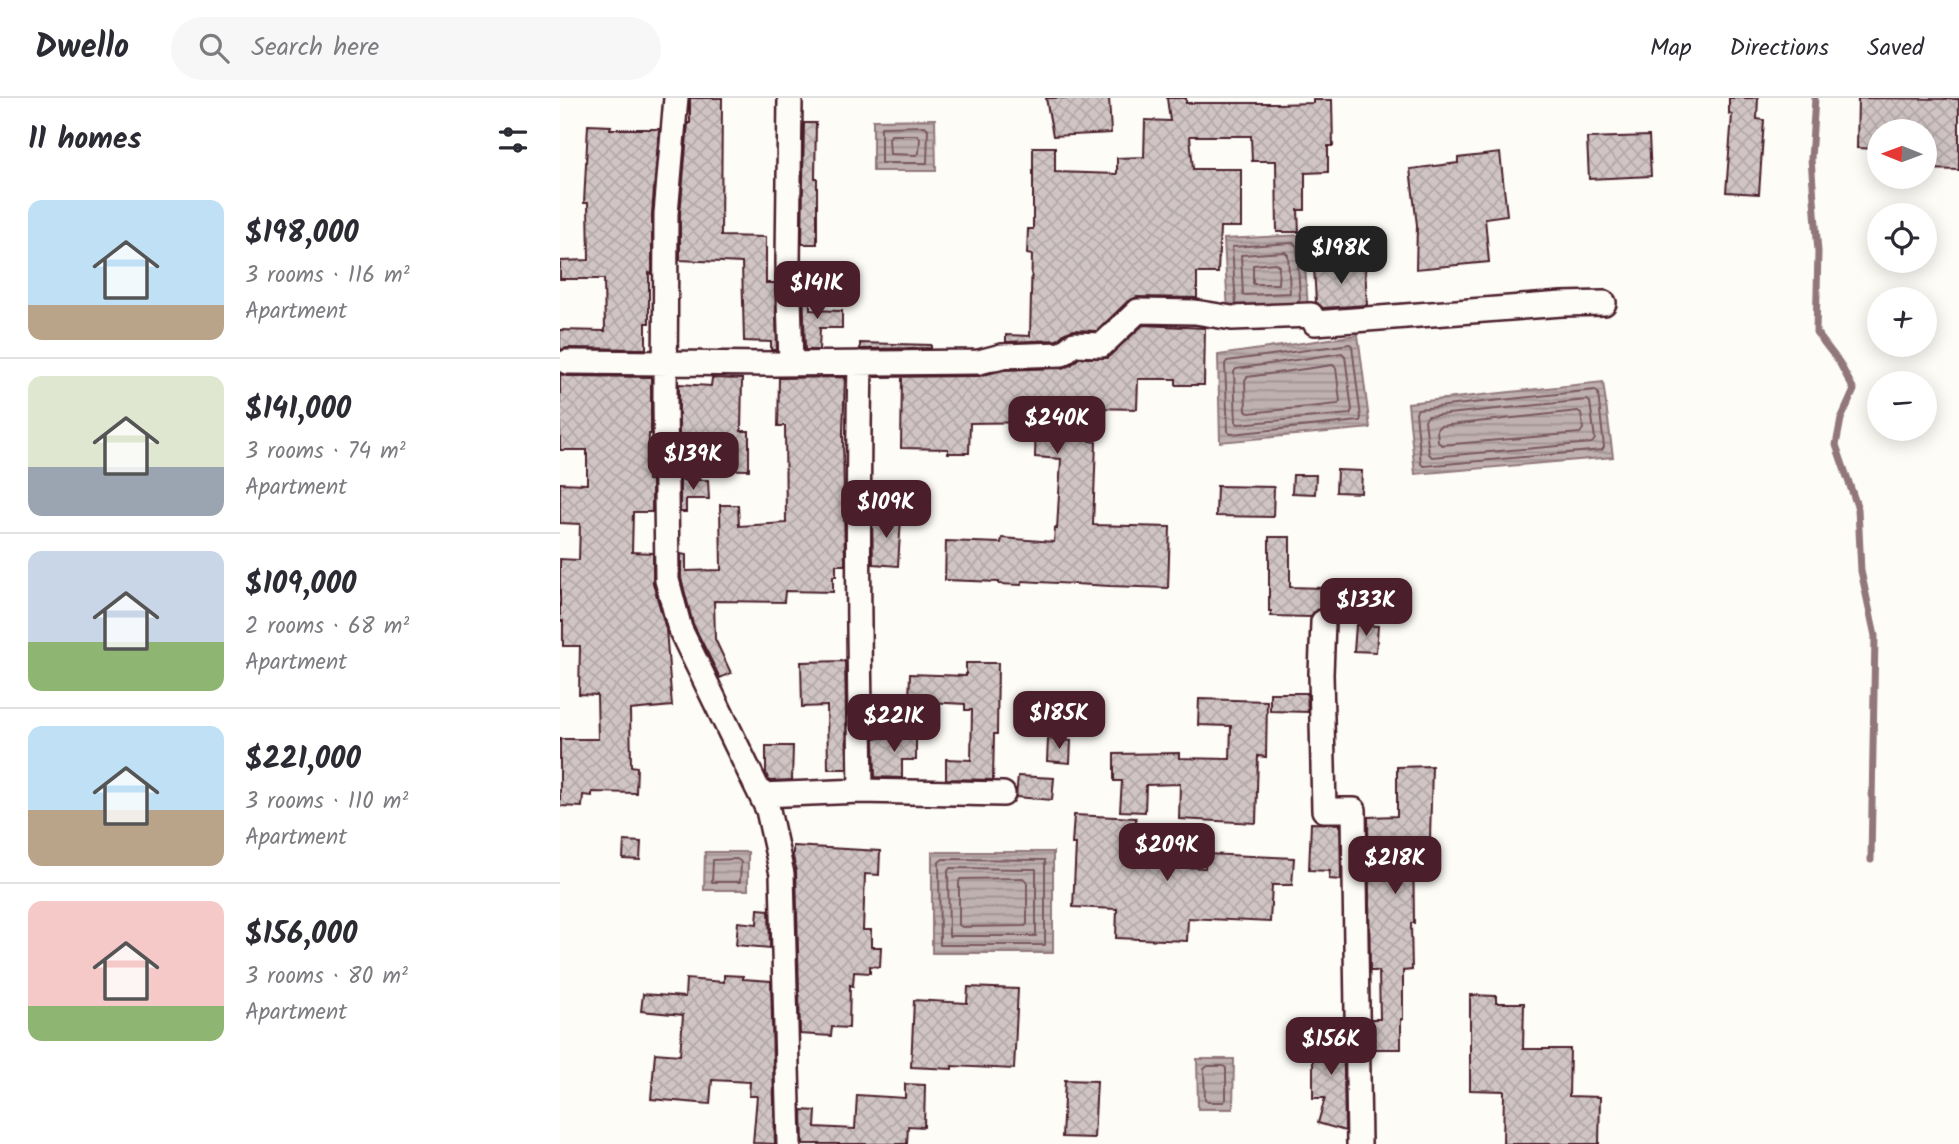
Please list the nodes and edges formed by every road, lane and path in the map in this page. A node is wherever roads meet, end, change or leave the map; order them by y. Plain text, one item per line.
1 (676, 98) edge
2 (790, 98) edge
3 (1604, 303) dead end
4 (567, 362) dead end
5 (665, 362) junction
6 (860, 363) junction
7 (791, 364) junction
8 (1323, 622) dead end
9 (862, 791) junction
10 (1003, 794) dead end
11 (761, 795) junction
12 (789, 1144) edge
13 (1359, 1144) edge

1 - 5 street
2 - 7 street
3 - 6 street
4 - 5 street
5 - 7 street
5 - 11 street
6 - 7 street
6 - 9 street
8 - 13 street
9 - 10 street
9 - 11 street
11 - 12 street

